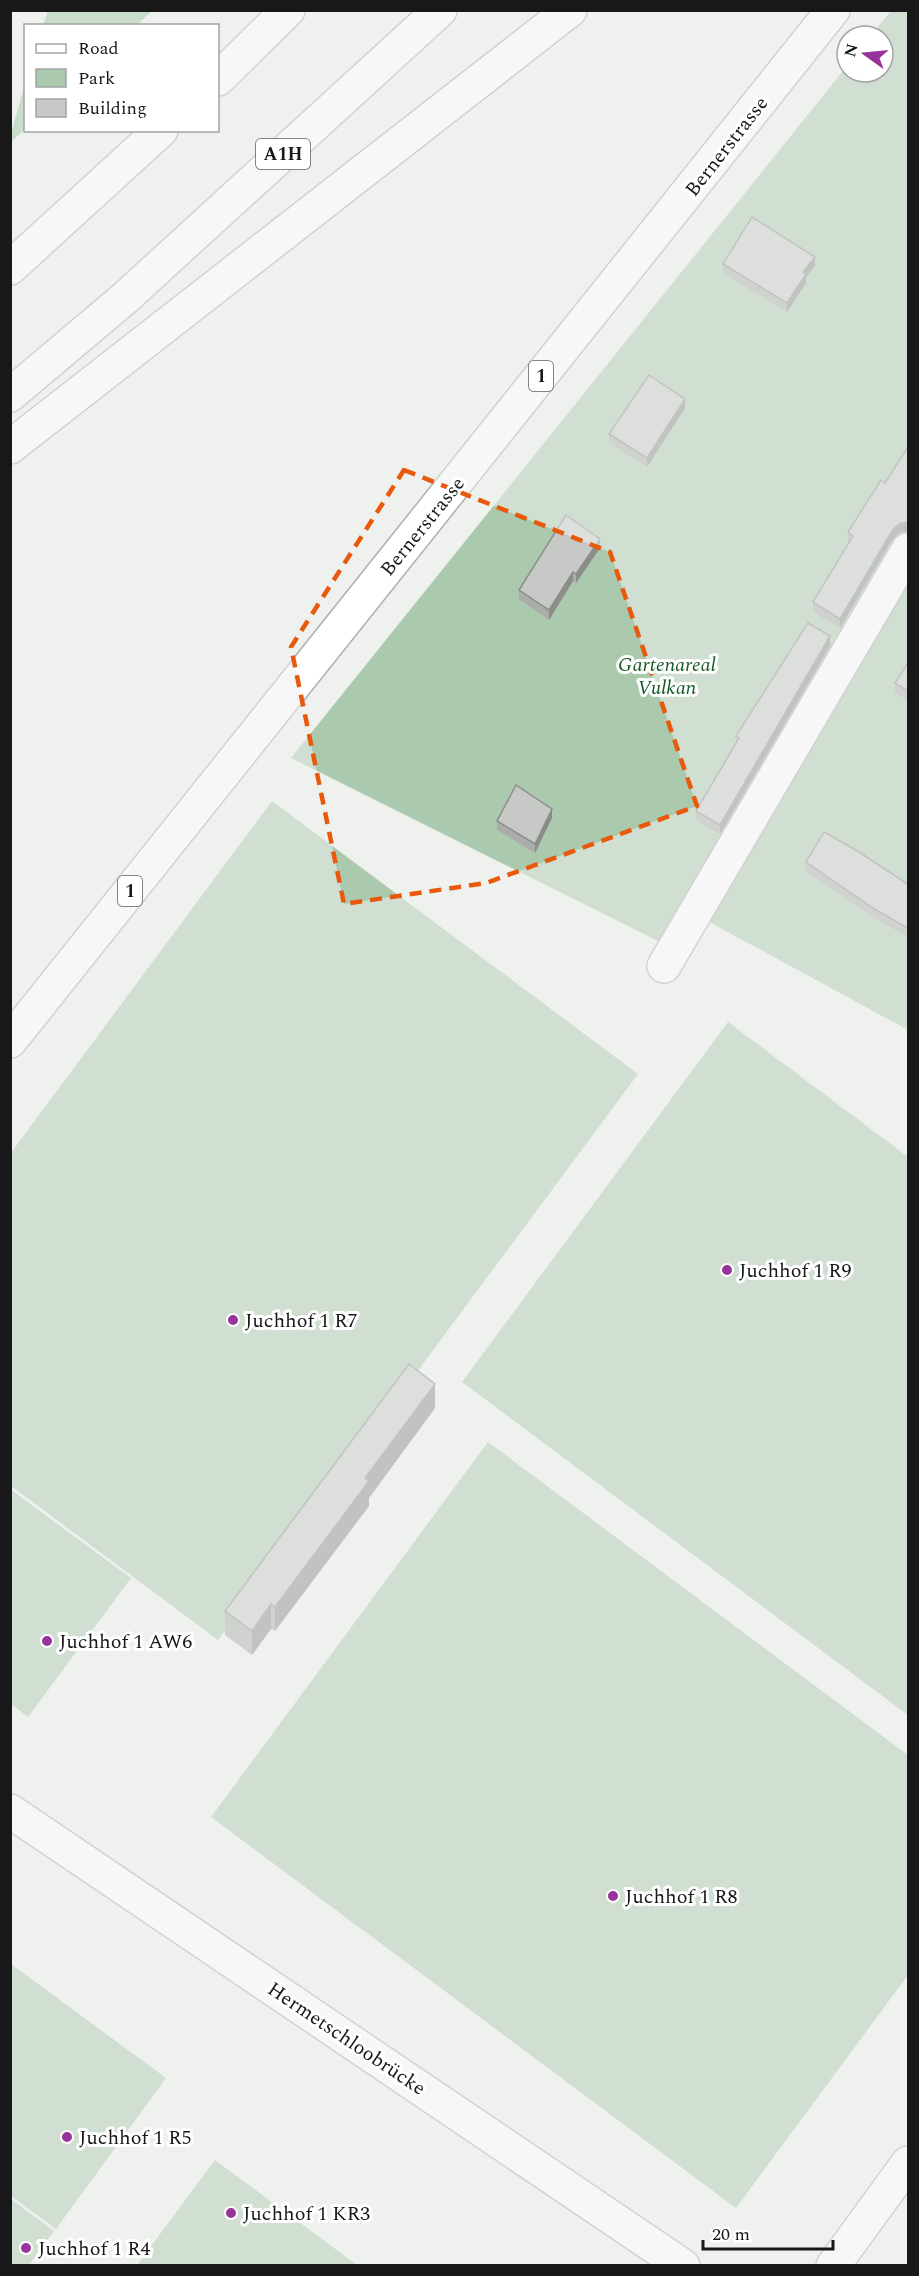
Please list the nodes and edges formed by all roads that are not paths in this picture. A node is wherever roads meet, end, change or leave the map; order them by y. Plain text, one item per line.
1 (288, 10) edge
2 (440, 10) edge
3 (570, 10) edge
4 (833, 10) edge
5 (219, 78) edge
6 (159, 132) edge
7 (10, 268) edge
8 (10, 395) edge
9 (10, 447) edge
10 (909, 550) edge
11 (664, 966) dead end
12 (10, 1041) edge
13 (10, 1811) edge
14 (909, 2163) edge
15 (683, 2265) edge
16 (832, 2265) edge

1 - 5 main road
2 - 8 main road, A1H
3 - 9 main road
4 - 12 main road, Bernerstrasse / 1
6 - 7 main road
10 - 11 main road
13 - 15 main road, Hermetschloobrücke
14 - 16 main road

